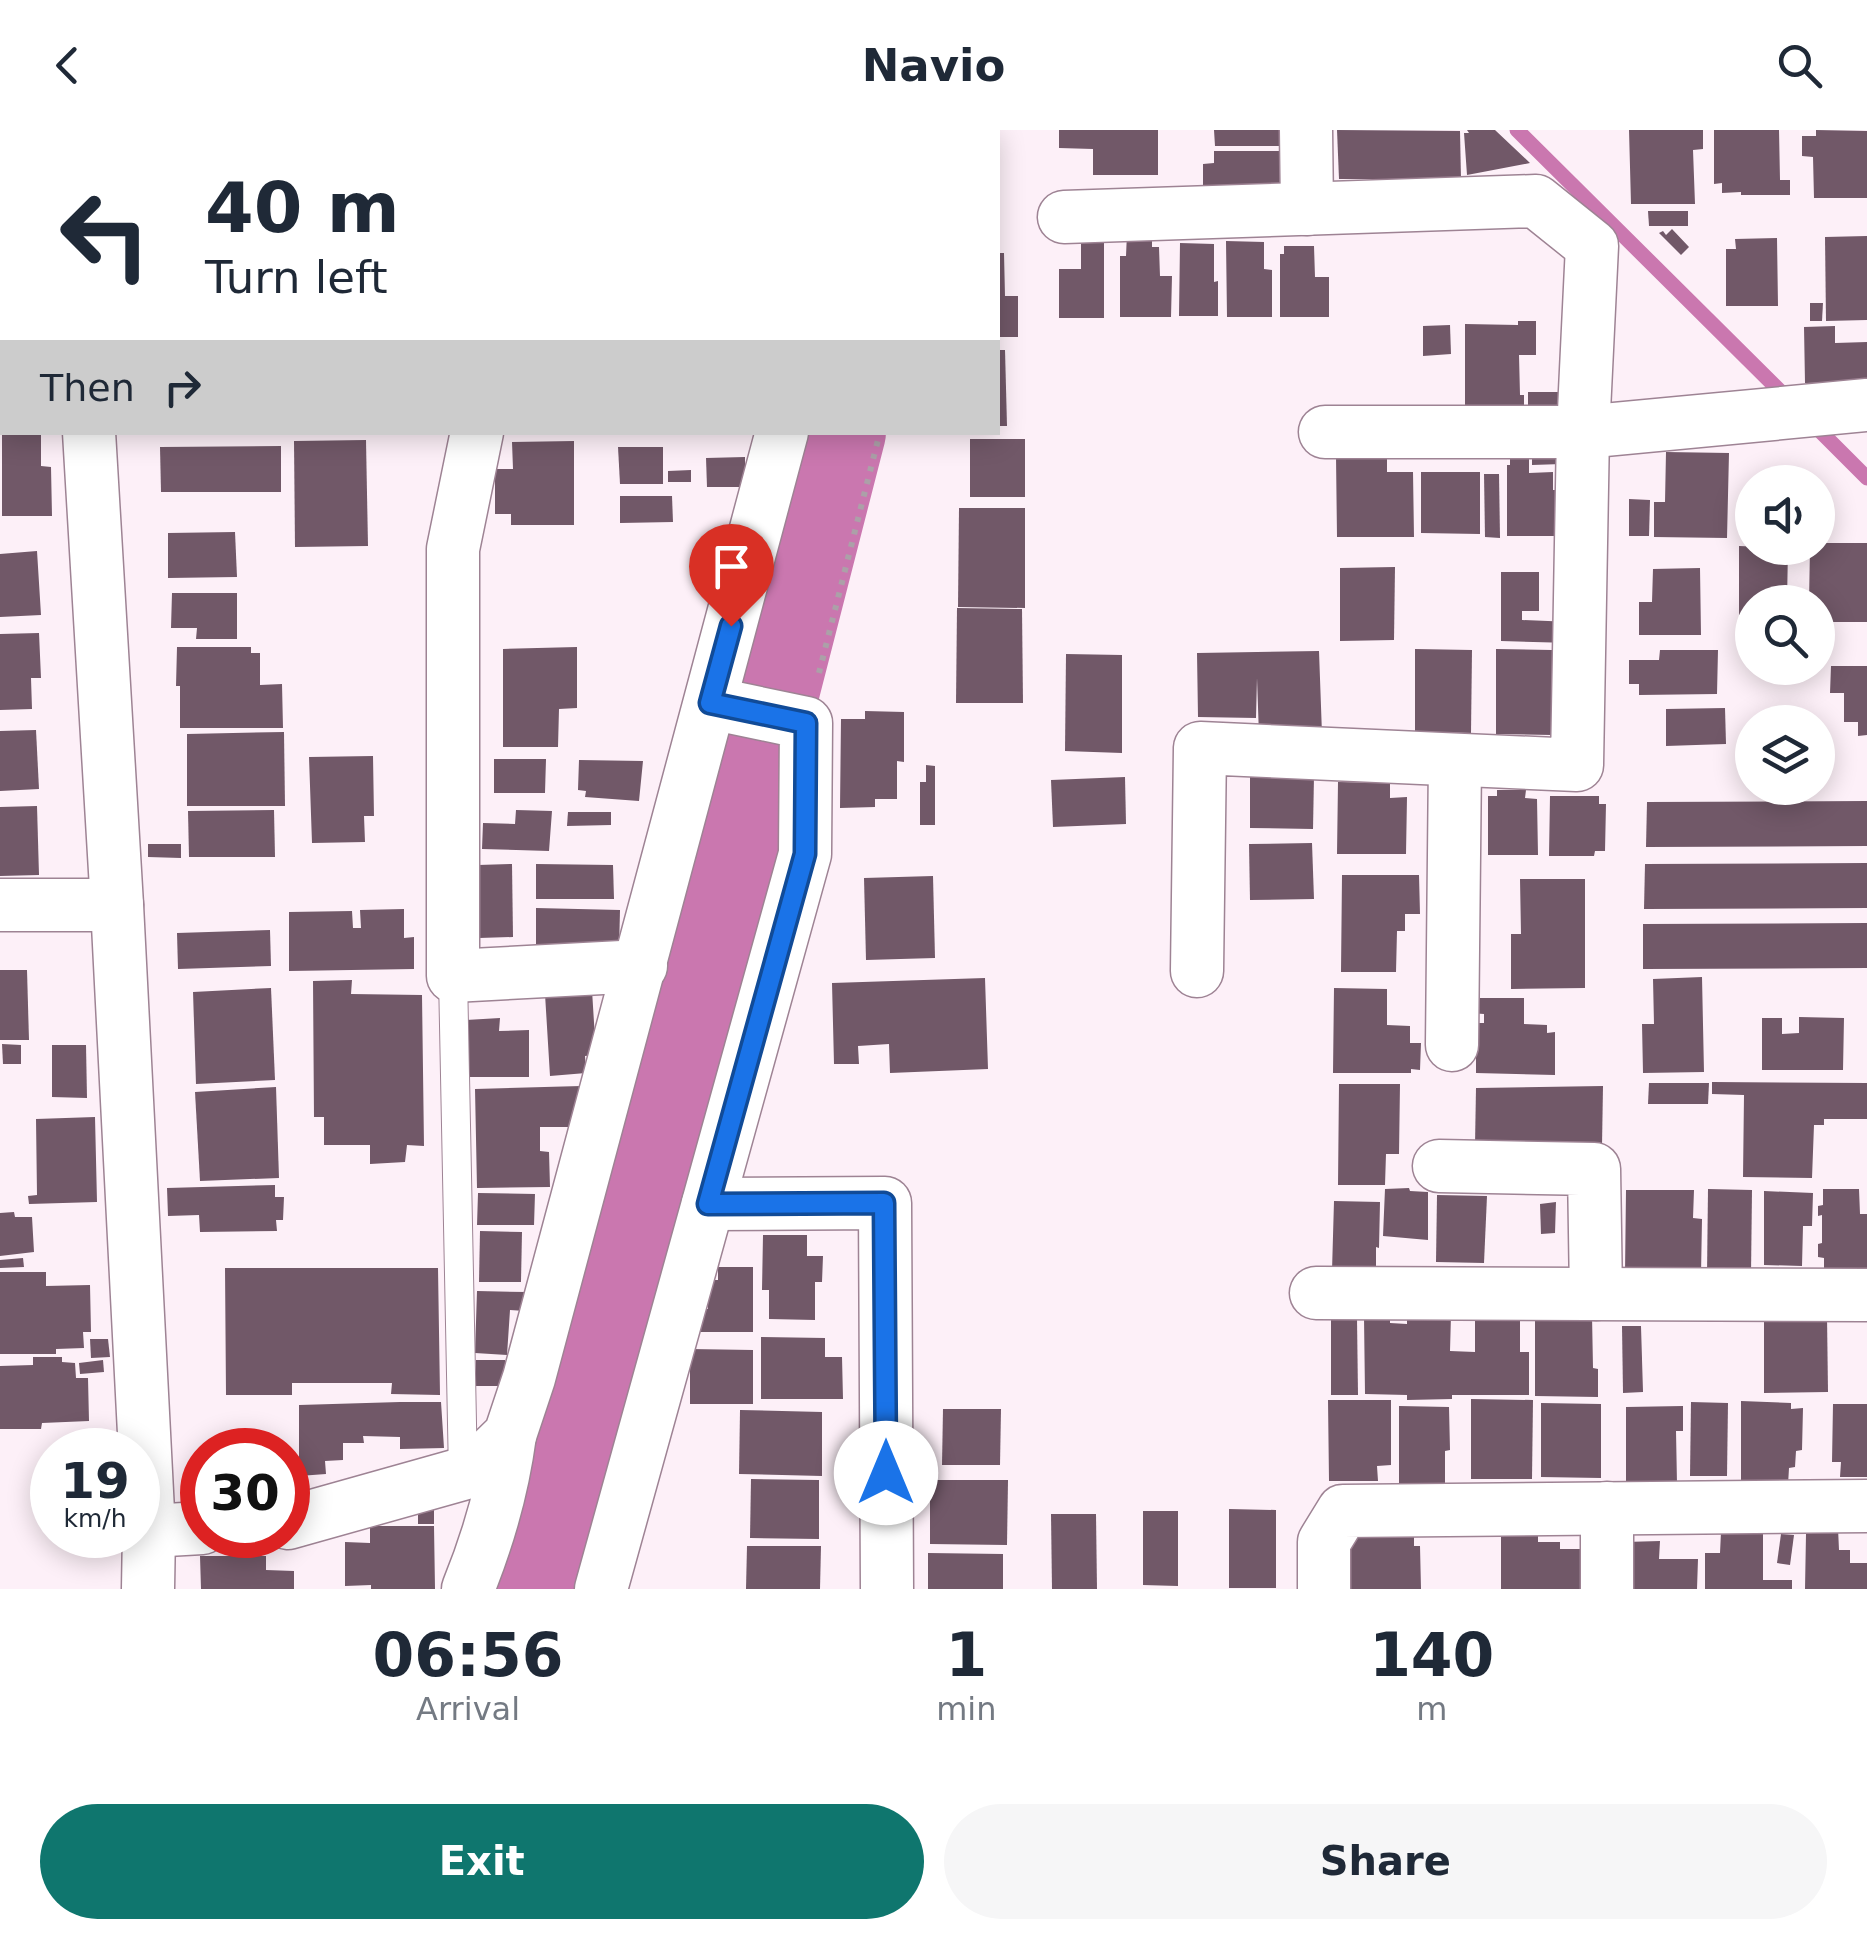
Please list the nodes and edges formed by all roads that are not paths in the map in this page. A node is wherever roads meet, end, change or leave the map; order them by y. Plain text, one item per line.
1 (1306, 130) edge
2 (1307, 208) junction
3 (1064, 217) dead end
4 (1867, 404) edge
5 (1325, 432) dead end
6 (1583, 432) junction
7 (89, 435) edge
8 (476, 435) edge
9 (781, 435) edge
10 (710, 703) junction
11 (1455, 760) junction
12 (0, 905) edge
13 (117, 905) junction
14 (641, 966) junction
15 (1197, 971) dead end
16 (453, 976) junction
17 (1452, 1045) dead end
18 (1439, 1166) dead end
19 (708, 1204) junction
20 (1316, 1293) dead end
21 (1596, 1294) junction
22 (1867, 1295) edge
23 (144, 1428) edge
24 (510, 1436) junction
25 (463, 1473) junction
26 (1867, 1506) edge
27 (1608, 1508) junction
28 (310, 1517) edge
29 (149, 1558) edge
30 (148, 1589) edge
31 (468, 1589) edge
32 (601, 1589) edge
33 (887, 1589) edge
34 (1324, 1589) edge
35 (1607, 1589) edge

1 - 2 street
2 - 3 street
2 - 6 street
4 - 6 street
5 - 6 street
6 - 11 street
7 - 13 street
8 - 16 street
9 - 10 street
10 - 14 street
10 - 19 street
11 - 15 street
11 - 17 street
12 - 13 street
13 - 23 street
14 - 16 street
14 - 24 street
16 - 25 lane
18 - 21 street
19 - 32 street
19 - 33 street
20 - 21 street
21 - 22 street
24 - 25 street
24 - 31 street
25 - 28 street
26 - 27 street
27 - 34 street
27 - 35 street
29 - 30 street

